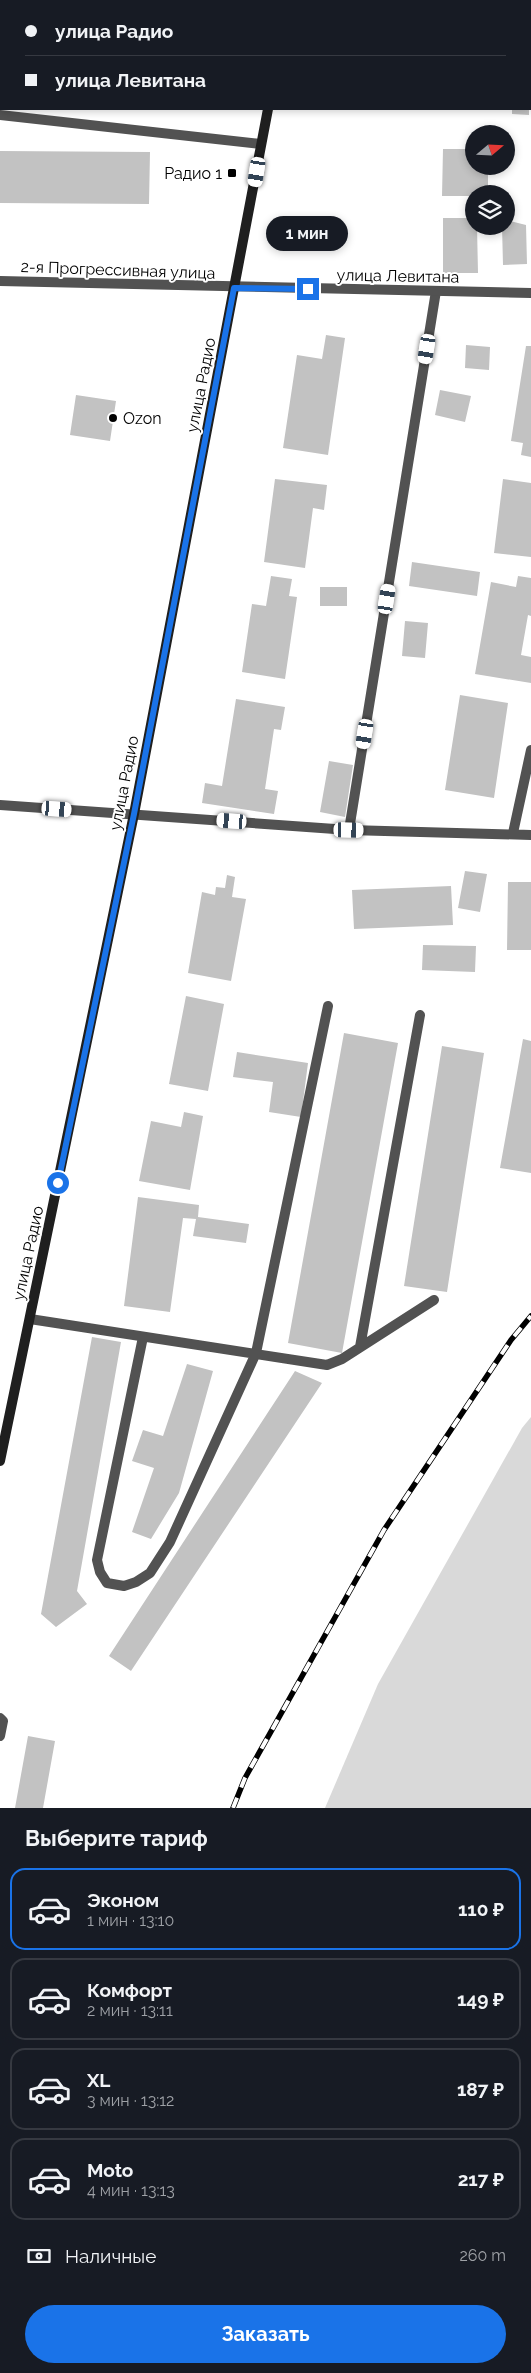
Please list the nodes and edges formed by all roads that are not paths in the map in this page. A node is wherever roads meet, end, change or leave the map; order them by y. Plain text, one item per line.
1 (268, 110) edge
2 (0, 115) edge
3 (262, 144) junction
4 (0, 281) edge
5 (234, 288) junction
6 (436, 292) junction
7 (531, 294) edge
8 (531, 750) edge
9 (0, 805) edge
10 (134, 814) junction
11 (349, 830) junction
12 (513, 833) junction
13 (531, 835) edge
14 (328, 1006) dead end
15 (420, 1015) dead end
16 (434, 1300) dead end
17 (30, 1319) junction
18 (143, 1337) junction
19 (360, 1347) junction
20 (256, 1353) junction
21 (0, 1461) edge
22 (0, 1718) edge
23 (0, 1736) edge

1 - 3 main road, улица Радио
2 - 3 street
3 - 5 main road, улица Радио
4 - 5 street, 2-я Прогрессивная улица
5 - 6 street, улица Левитана
5 - 10 main road, улица Радио
6 - 7 street, улица Левитана
6 - 11 street
8 - 12 street
9 - 10 street
10 - 11 street
10 - 17 main road, улица Радио
11 - 12 street
12 - 13 street
14 - 20 street
15 - 19 street
16 - 19 street
17 - 18 street
17 - 21 main road, улица Радио
18 - 20 street
18 - 20 street
19 - 20 street
22 - 23 street

